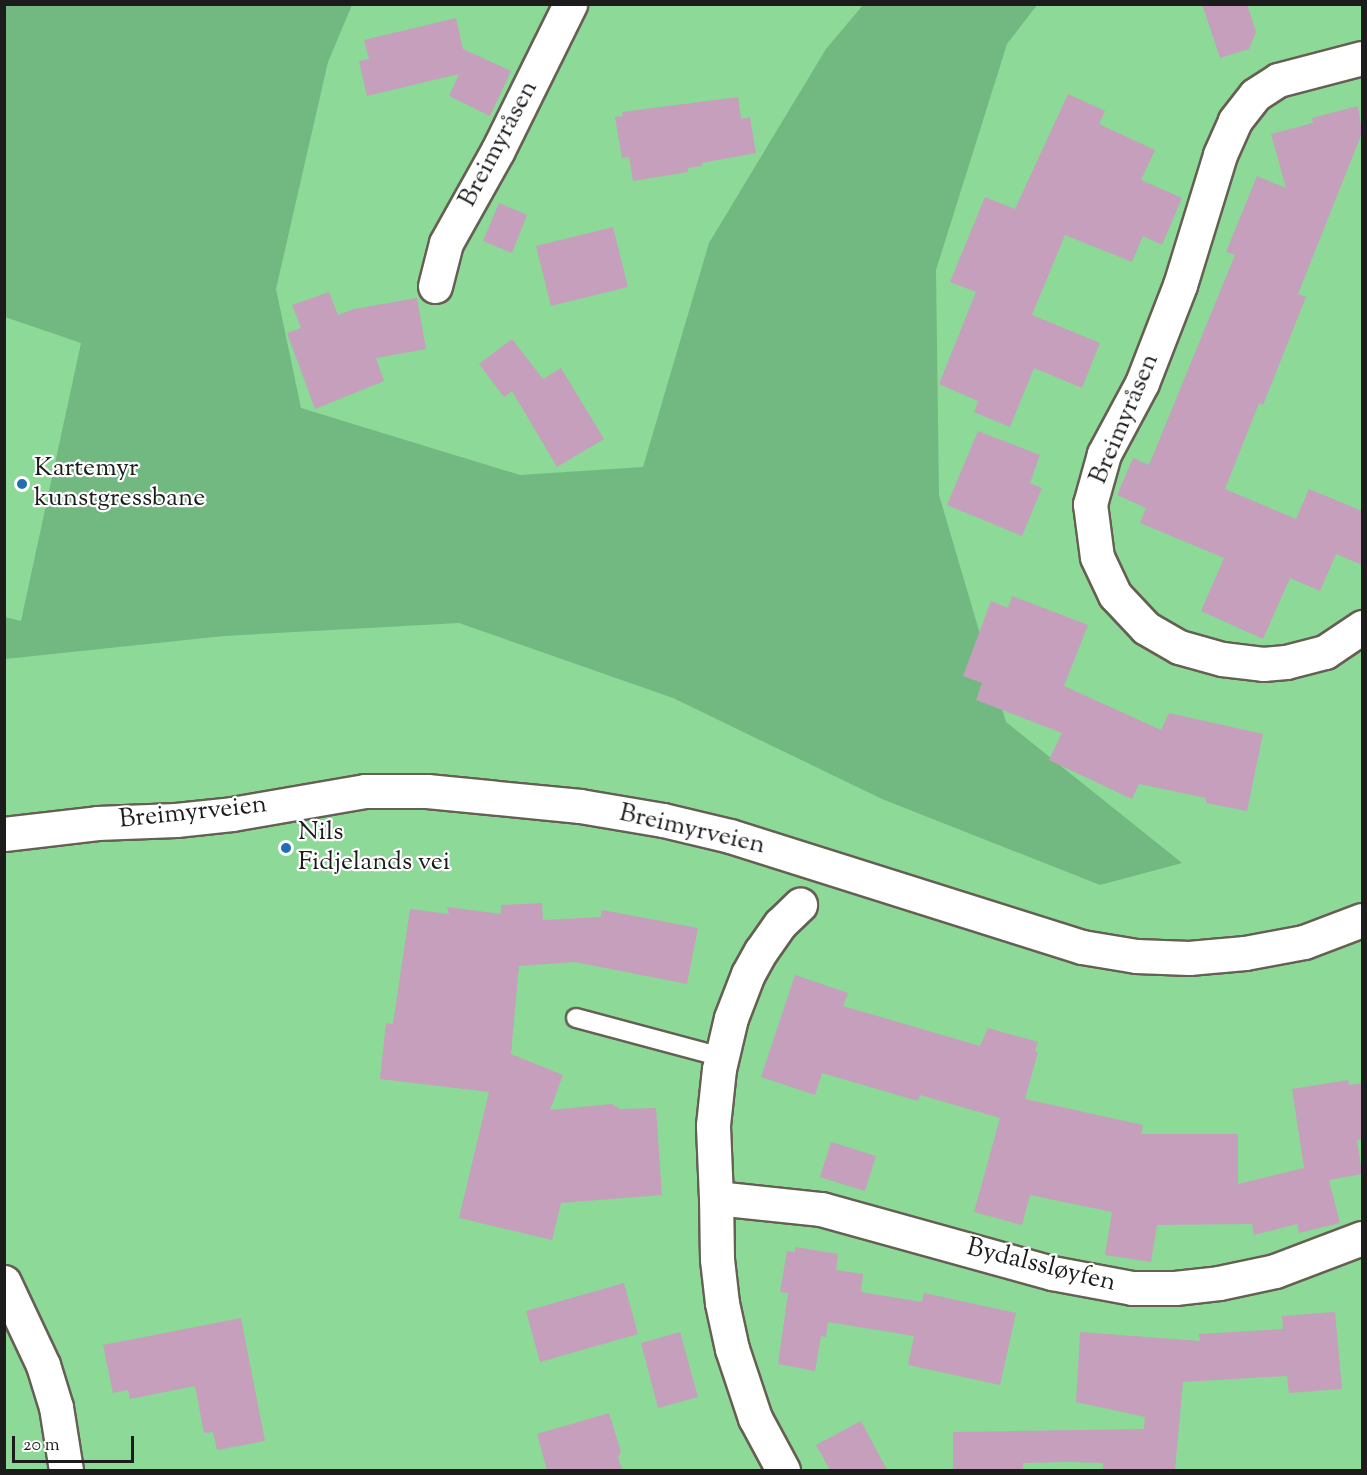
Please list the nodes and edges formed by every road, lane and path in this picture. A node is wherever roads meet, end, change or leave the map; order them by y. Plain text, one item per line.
1 (570, 4) edge
2 (1362, 58) edge
3 (435, 286) dead end
4 (1362, 627) edge
5 (4, 834) edge
6 (800, 905) dead end
7 (1362, 921) edge
8 (576, 1018) dead end
9 (722, 1057) junction
10 (717, 1198) junction
11 (1362, 1238) edge
12 (4, 1282) edge
13 (66, 1470) edge
14 (783, 1470) edge

1 - 3 street, Breimyråsen
2 - 4 street, Breimyråsen
5 - 7 street, Breimyrveien
6 - 9 street
8 - 9 lane
9 - 10 street
10 - 11 street, Bydalssløyfen
10 - 14 street
12 - 13 street

